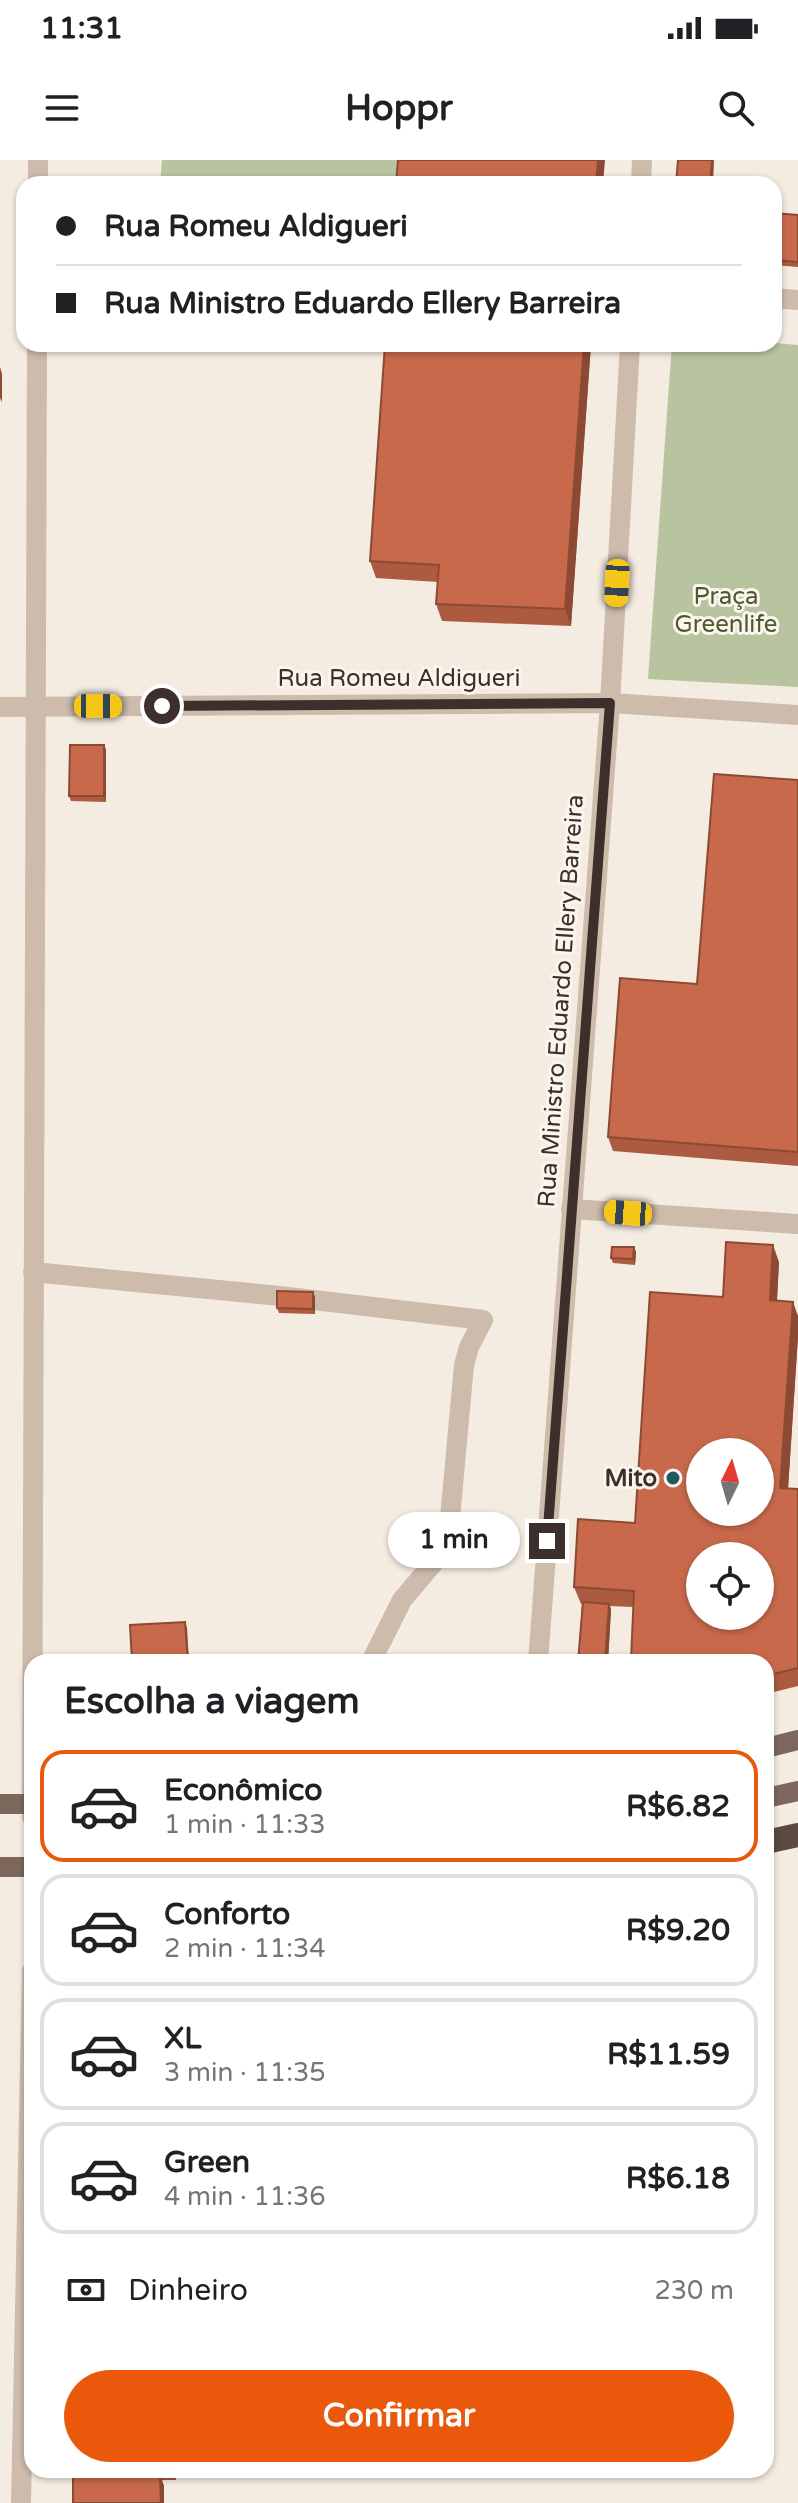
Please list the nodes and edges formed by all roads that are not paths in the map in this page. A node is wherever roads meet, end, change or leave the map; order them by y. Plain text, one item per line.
1 (37, 352) edge
2 (630, 352) edge
3 (610, 703) junction
4 (34, 706) junction
5 (0, 707) edge
6 (798, 715) edge
7 (571, 1209) junction
8 (798, 1224) edge
9 (33, 1272) junction
10 (32, 1654) edge
11 (375, 1654) edge
12 (539, 1654) edge
13 (798, 1740) edge
14 (774, 1746) edge
15 (798, 1791) edge
16 (774, 1796) edge
17 (0, 1804) edge
18 (24, 1804) edge
19 (798, 1835) edge
20 (774, 1840) edge
21 (0, 1867) edge
22 (24, 1867) edge
23 (24, 2358) edge
24 (21, 2503) edge

1 - 4 street
2 - 3 street, Rua Ministro Eduardo Ellery Barreira
3 - 4 street, Rua Romeu Aldigueri
3 - 6 street, Rua Romeu Aldigueri
3 - 7 street, Rua Ministro Eduardo Ellery Barreira
4 - 5 street, Rua Romeu Aldigueri
4 - 9 street
7 - 8 street
7 - 12 street, Rua Ministro Eduardo Ellery Barreira
9 - 10 street
9 - 11 street
13 - 14 main road
15 - 16 main road
17 - 18 main road
19 - 20 highway
21 - 22 main road
23 - 24 street

